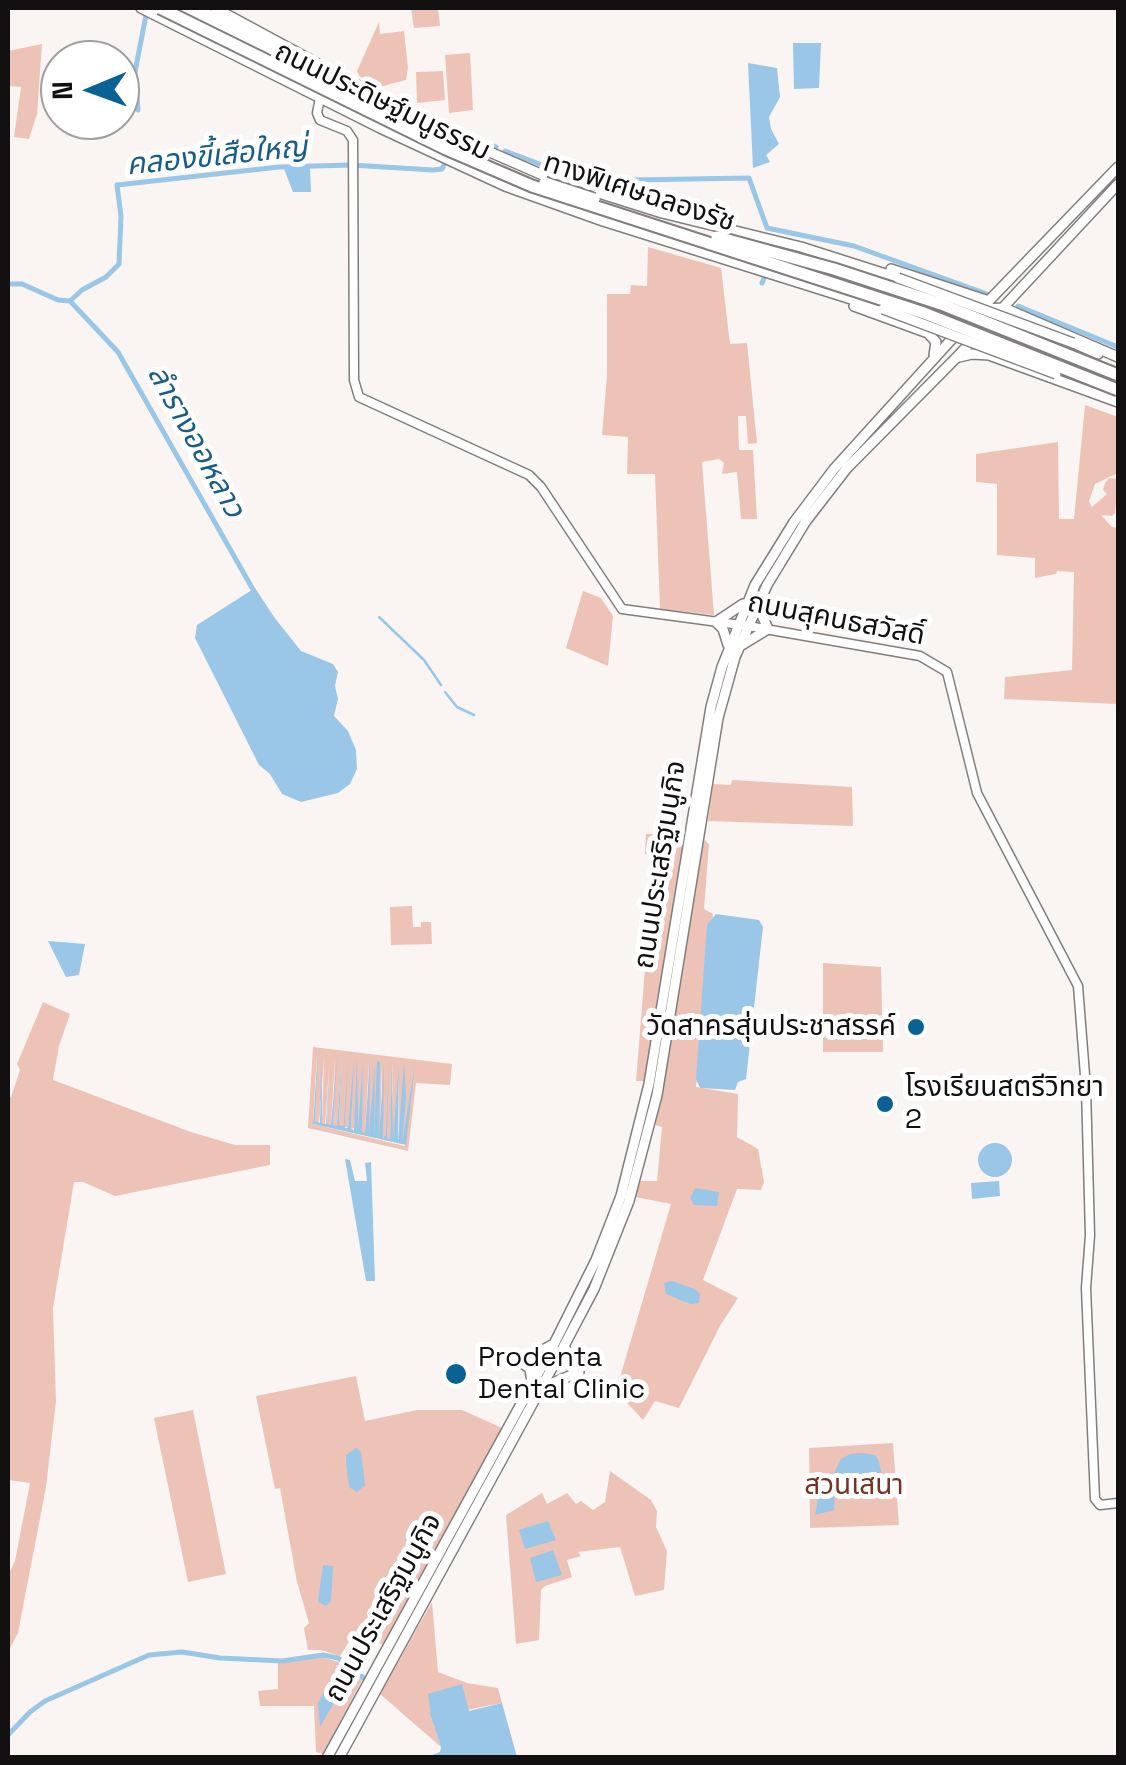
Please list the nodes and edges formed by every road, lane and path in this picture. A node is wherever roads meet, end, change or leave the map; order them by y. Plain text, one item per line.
1 (174, 8) edge
2 (194, 8) edge
3 (215, 8) edge
4 (148, 9) edge
5 (320, 98) junction
6 (372, 105) junction
7 (415, 116) junction
8 (406, 141) junction
9 (1118, 167) edge
10 (1118, 184) edge
11 (800, 247) junction
12 (792, 282) junction
13 (937, 285) junction
14 (989, 302) junction
15 (1004, 308) junction
16 (980, 310) junction
17 (1025, 317) junction
18 (926, 332) junction
19 (976, 336) junction
20 (953, 338) junction
21 (956, 358) junction
22 (1118, 360) edge
23 (931, 362) junction
24 (1009, 362) junction
25 (1118, 375) edge
26 (1118, 390) edge
27 (1118, 401) edge
28 (762, 583) junction
29 (753, 602) junction
30 (716, 622) junction
31 (743, 625) junction
32 (768, 629) junction
33 (734, 647) junction
34 (560, 1344) junction
35 (537, 1385) junction
36 (1118, 1503) edge
37 (327, 1758) edge
38 (339, 1758) edge

1 - 6 highway, ทางพิเศษฉลองรัช, bridge
2 - 6 highway
3 - 7 main road, ถนนประดิษฐ์มนูธรรม
4 - 5 main road, ถนนประดิษฐ์มนูธรรม
4 - 26 highway, ทางพิเศษฉลองรัช, bridge
5 - 8 main road, ถนนประดิษฐ์มนูธรรม
5 - 30 main road, ถนนสุคนธสวัสดิ์
6 - 25 highway, ทางพิเศษฉลองรัช, bridge
7 - 8 main road
7 - 11 main road, ถนนประดิษฐ์มนูธรรม
8 - 12 main road, ถนนประดิษฐ์มนูธรรม
9 - 14 main road, ถนนประเสริฐมนูกิจ
10 - 15 main road, ถนนประเสริฐมนูกิจ
11 - 13 main road
11 - 22 main road, ถนนประดิษฐ์มนูธรรม, bridge
12 - 18 main road
12 - 27 main road, ถนนประดิษฐ์มนูธรรม, bridge
13 - 14 main road
13 - 18 main road
14 - 16 main road, ถนนประเสริฐมนูกิจ
15 - 16 main road
15 - 17 main road
15 - 19 main road, ถนนประเสริฐมนูกิจ
16 - 20 main road, ถนนประเสริฐมนูกิจ
17 - 22 main road
17 - 24 main road
18 - 20 main road
18 - 23 main road
19 - 20 main road
19 - 21 main road, ถนนประเสริฐมนูกิจ
20 - 23 main road, ถนนประเสริฐมนูกิจ
21 - 24 main road
21 - 28 main road, ถนนประเสริฐมนูกิจ
23 - 28 main road, ถนนประเสริฐมนูกิจ
24 - 27 main road
28 - 29 main road, ถนนประเสริฐมนูกิจ
29 - 30 main road
29 - 31 main road, ถนนประเสริฐมนูกิจ
29 - 32 main road
30 - 31 main road, ถนนสุคนธสวัสดิ์
30 - 33 main road
31 - 32 main road, ถนนสุคนธสวัสดิ์
31 - 33 main road, ถนนประเสริฐมนูกิจ
32 - 33 main road
32 - 36 main road, ถนนสุคนธสวัสดิ์
33 - 34 main road, ถนนประเสริฐมนูกิจ
34 - 35 main road, ถนนประเสริฐมนูกิจ
34 - 35 main road
34 - 35 main road
35 - 37 main road, ถนนประเสริฐมนูกิจ
35 - 38 main road, ถนนประเสริฐมนูกิจ

